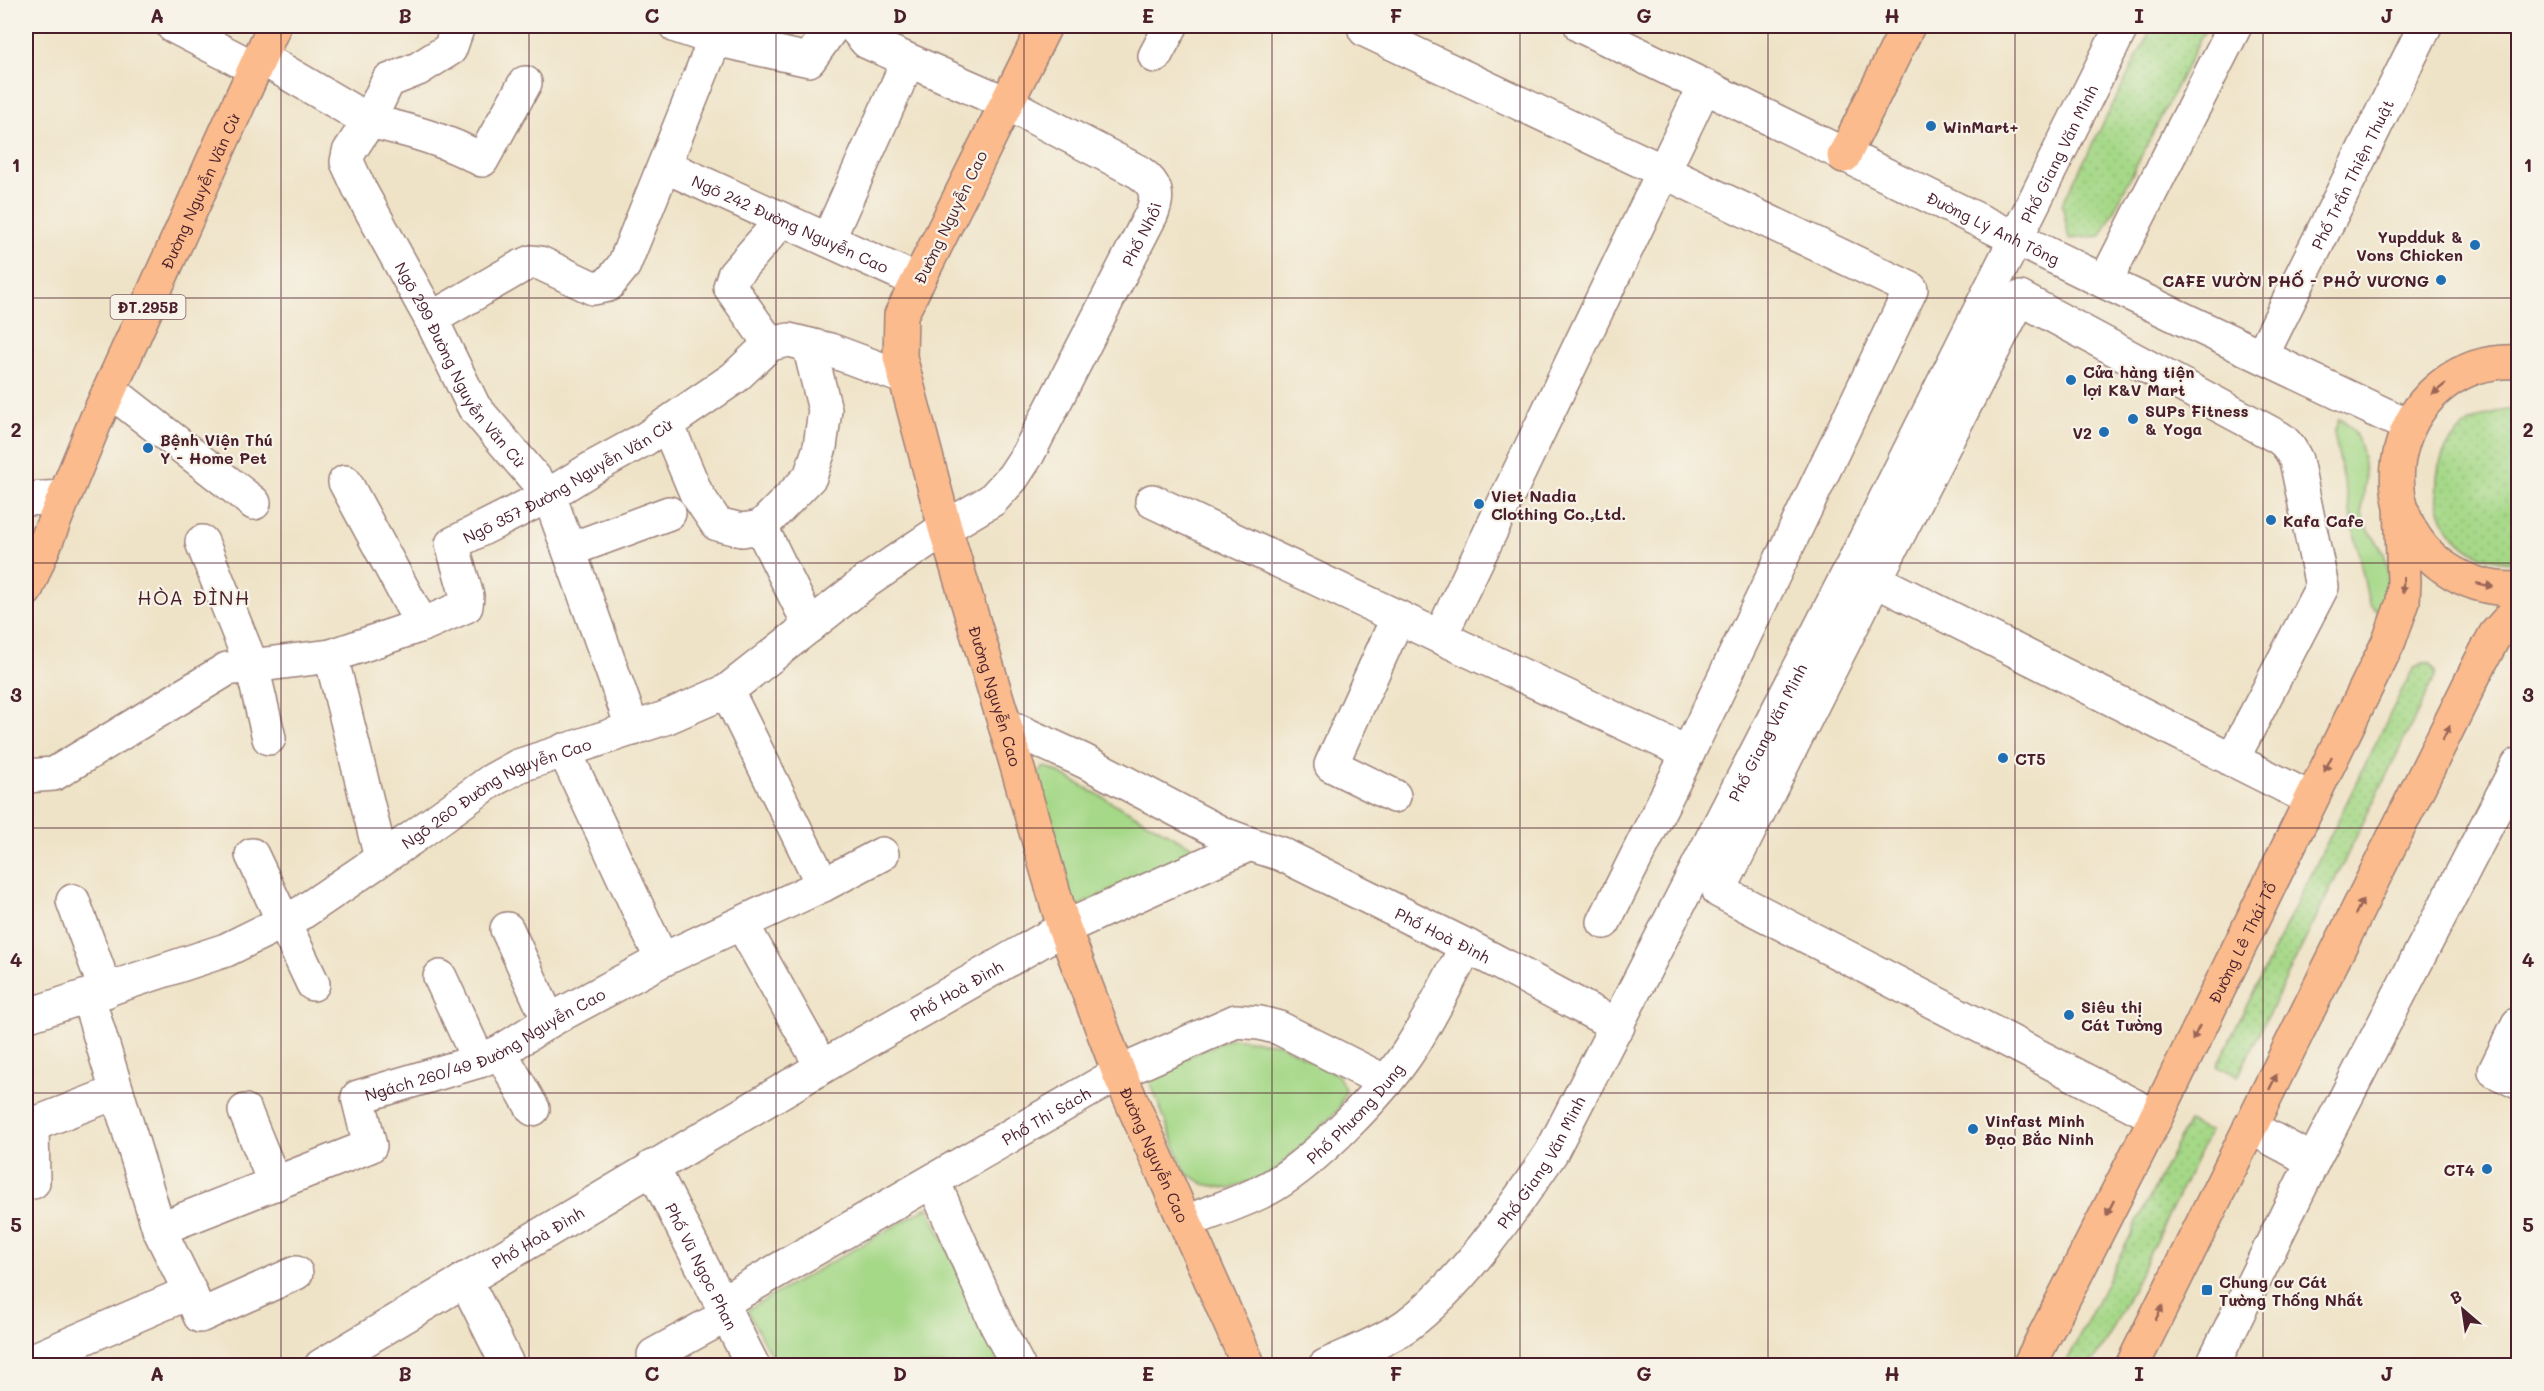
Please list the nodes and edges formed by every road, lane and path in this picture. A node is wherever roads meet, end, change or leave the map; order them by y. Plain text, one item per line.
1 (173, 26) edge
2 (274, 26) edge
3 (458, 26) edge
4 (676, 26) edge
5 (833, 26) edge
6 (853, 26) edge
7 (1045, 26) edge
8 (1171, 26) edge
9 (1581, 26) edge
10 (1908, 26) edge
11 (2122, 26) edge
12 (2235, 26) edge
13 (2425, 26) edge
14 (1365, 30) dead end
15 (715, 39) junction
16 (1155, 56) dead end
17 (908, 61) junction
18 (257, 63) junction
19 (525, 83) dead end
20 (1704, 87) junction
21 (1006, 103) junction
22 (369, 121) junction
23 (1844, 156) junction
24 (665, 165) junction
25 (1664, 171) junction
26 (782, 220) junction
27 (2015, 239) junction
28 (828, 240) junction
29 (918, 281) junction
30 (2105, 282) junction
31 (431, 319) junction
32 (2518, 337) edge
33 (770, 345) junction
34 (809, 345) junction
35 (2262, 355) junction
36 (2505, 363) edge
37 (905, 378) junction
38 (111, 391) junction
39 (667, 424) junction
40 (2409, 426) junction
41 (345, 482) dead end
42 (549, 495) junction
43 (64, 497) junction
44 (26, 499) edge
45 (1152, 501) dead end
46 (254, 503) dead end
47 (2401, 506) junction
48 (669, 513) dead end
49 (761, 527) junction
50 (945, 528) junction
51 (202, 543) dead end
52 (568, 550) junction
53 (1863, 574) junction
54 (2518, 588) edge
55 (26, 590) edge
56 (2518, 609) edge
57 (1398, 617) junction
58 (422, 625) junction
59 (810, 626) junction
60 (1440, 637) junction
61 (331, 656) junction
62 (252, 666) junction
63 (727, 691) junction
64 (1005, 725) junction
65 (633, 729) junction
66 (269, 738) dead end
67 (564, 750) junction
68 (1688, 753) junction
69 (2232, 760) junction
70 (2518, 765) edge
71 (26, 776) edge
72 (1394, 796) dead end
73 (2311, 799) junction
74 (1250, 844) junction
75 (882, 854) dead end
76 (252, 855) dead end
77 (381, 858) junction
78 (823, 885) junction
79 (73, 901) dead end
80 (283, 922) junction
81 (1604, 922) dead end
82 (742, 924) junction
83 (1064, 928) junction
84 (507, 929) dead end
85 (1467, 946) junction
86 (662, 960) junction
87 (441, 977) dead end
88 (313, 984) dead end
89 (97, 994) junction
90 (26, 1016) edge
91 (549, 1021) junction
92 (2518, 1024) edge
93 (1618, 1026) junction
94 (490, 1057) junction
95 (822, 1067) junction
96 (1119, 1073) junction
97 (1386, 1082) junction
98 (2518, 1082) edge
99 (117, 1092) junction
100 (533, 1109) dead end
101 (245, 1111) dead end
102 (2156, 1117) junction
103 (2250, 1127) junction
104 (2313, 1161) junction
105 (652, 1167) junction
106 (933, 1181) junction
107 (33, 1182) dead end
108 (275, 1184) junction
109 (1186, 1222) junction
110 (159, 1229) junction
111 (296, 1273) dead end
112 (465, 1279) junction
113 (190, 1292) junction
114 (724, 1309) junction
115 (32, 1355) edge
116 (654, 1355) dead end
117 (321, 1365) edge
118 (508, 1365) edge
119 (753, 1365) edge
120 (1018, 1365) edge
121 (1249, 1365) edge
122 (1325, 1365) edge
123 (2029, 1365) edge
124 (2132, 1365) edge
125 (2212, 1365) edge

1 - 18 street
2 - 18 main road, Đường Nguyễn Văn Cừ / ĐT.295B
3 - 22 street
4 - 15 street
5 - 15 street
6 - 17 street, Phố Nhồi
7 - 21 main road, Đường Nguyễn Cao
8 - 16 street
9 - 20 street, Đường Lý Anh Tông
10 - 23 main road
11 - 27 street, Phố Giang Văn Minh
12 - 30 street
13 - 35 street, Phố Trần Thiện Thuật
14 - 25 street
15 - 24 street
17 - 21 street, Phố Nhồi
17 - 28 street
18 - 22 street
18 - 38 main road, Đường Nguyễn Văn Cừ / ĐT.295B
19 - 22 street
20 - 23 street, Đường Lý Anh Tông
20 - 25 street
21 - 29 main road, Đường Nguyễn Cao
21 - 50 street, Phố Nhồi
22 - 31 street, Ngõ 299 Đường Nguyễn Văn Cừ
23 - 27 street, Đường Lý Anh Tông
24 - 26 street, Ngõ 242 Đường Nguyễn Cao
24 - 31 street
25 - 60 street
25 - 68 street
26 - 28 street, Ngõ 242 Đường Nguyễn Cao
26 - 33 street
27 - 30 street, Đường Lý Anh Tông
27 - 53 street, Phố Giang Văn Minh
28 - 29 street, Ngõ 242 Đường Nguyễn Cao
29 - 37 main road, Đường Nguyễn Cao
30 - 35 street, Đường Lý Anh Tông
31 - 42 street, Ngõ 299 Đường Nguyễn Văn Cừ
32 - 36 main road
33 - 34 street
33 - 39 street, Ngõ 357 Đường Nguyễn Văn Cừ
34 - 37 street
34 - 49 street
35 - 40 street, Đường Lý Anh Tông
36 -> 40 main road
37 - 50 main road, Đường Nguyễn Cao
38 - 43 main road, Đường Nguyễn Văn Cừ / ĐT.295B
38 - 46 street
39 - 42 street, Ngõ 357 Đường Nguyễn Văn Cừ
39 - 49 street
40 - 47 main road
41 - 58 street
42 - 52 street, Ngõ 299 Đường Nguyễn Văn Cừ
42 - 58 street, Ngõ 357 Đường Nguyễn Văn Cừ
43 - 44 street
43 - 55 main road, Đường Nguyễn Văn Cừ / ĐT.295B
45 - 57 street
47 -> 54 main road
47 -> 73 main road, Đường Lê Thái Tổ
48 - 52 street
49 - 59 street
50 - 59 street, Ngõ 260 Đường Nguyễn Cao
50 - 64 main road, Đường Nguyễn Cao
51 - 62 street
52 - 65 street, Ngõ 299 Đường Nguyễn Văn Cừ
53 - 69 street
53 - 69 street
53 - 93 street, Phố Giang Văn Minh
53 - 102 street
103 -> 56 main road
57 - 60 street
57 - 72 street
58 - 61 street, Ngõ 357 Đường Nguyễn Văn Cừ
59 - 63 street, Ngõ 260 Đường Nguyễn Cao
60 - 68 street
61 - 62 street, Ngõ 357 Đường Nguyễn Văn Cừ
61 - 77 street
62 - 66 street
62 - 71 street, Ngõ 357 Đường Nguyễn Văn Cừ
63 - 65 street, Ngõ 260 Đường Nguyễn Cao
63 - 78 street
64 - 74 street
64 - 83 main road, Đường Nguyễn Cao
65 - 67 street, Ngõ 260 Đường Nguyễn Cao
67 - 77 street, Ngõ 260 Đường Nguyễn Cao
67 - 86 street
68 - 81 street
69 - 73 street
70 - 104 street
73 -> 102 main road, Đường Lê Thái Tổ
74 - 83 street, Phố Hoà Đình
74 - 85 street, Phố Hoà Đình
75 - 78 street, Ngách 260/49 Đường Nguyễn Cao
76 - 80 street
77 - 80 street, Ngõ 260 Đường Nguyễn Cao
78 - 82 street, Ngách 260/49 Đường Nguyễn Cao
79 - 89 street
80 - 88 street
80 - 89 street, Ngõ 260 Đường Nguyễn Cao
82 - 86 street, Ngách 260/49 Đường Nguyễn Cao
82 - 95 street
83 - 95 street, Phố Hoà Đình
83 - 96 main road, Đường Nguyễn Cao
84 - 91 street
85 - 93 street, Phố Hoà Đình
85 - 97 street, Phố Phương Dung
86 - 91 street, Ngách 260/49 Đường Nguyễn Cao
87 - 94 street
89 - 90 street, Ngõ 260 Đường Nguyễn Cao
89 - 99 street
91 - 94 street, Ngách 260/49 Đường Nguyễn Cao
92 - 98 street
93 - 122 street, Phố Giang Văn Minh
94 - 100 street
94 - 108 street, Ngách 260/49 Đường Nguyễn Cao
95 - 105 street, Phố Hoà Đình
96 - 97 street, Phố Thi Sách
96 - 106 street, Phố Thi Sách
96 - 109 main road, Đường Nguyễn Cao
97 - 109 street, Phố Phương Dung
99 - 107 street
99 - 110 street
101 - 108 street
102 -> 123 main road, Đường Lê Thái Tổ
103 - 104 street
124 -> 103 main road
104 - 125 street
105 - 112 street, Phố Hoà Đình
105 - 114 street, Phố Vũ Ngọc Phan
106 - 114 street, Phố Thi Sách
106 - 120 street
108 - 110 street, Ngách 260/49 Đường Nguyễn Cao
109 - 121 main road, Đường Nguyễn Cao
110 - 113 street
111 - 113 street
112 - 117 street, Phố Hoà Đình
112 - 118 street
113 - 115 street
114 - 116 street, Phố Thi Sách
114 - 119 street, Phố Vũ Ngọc Phan

